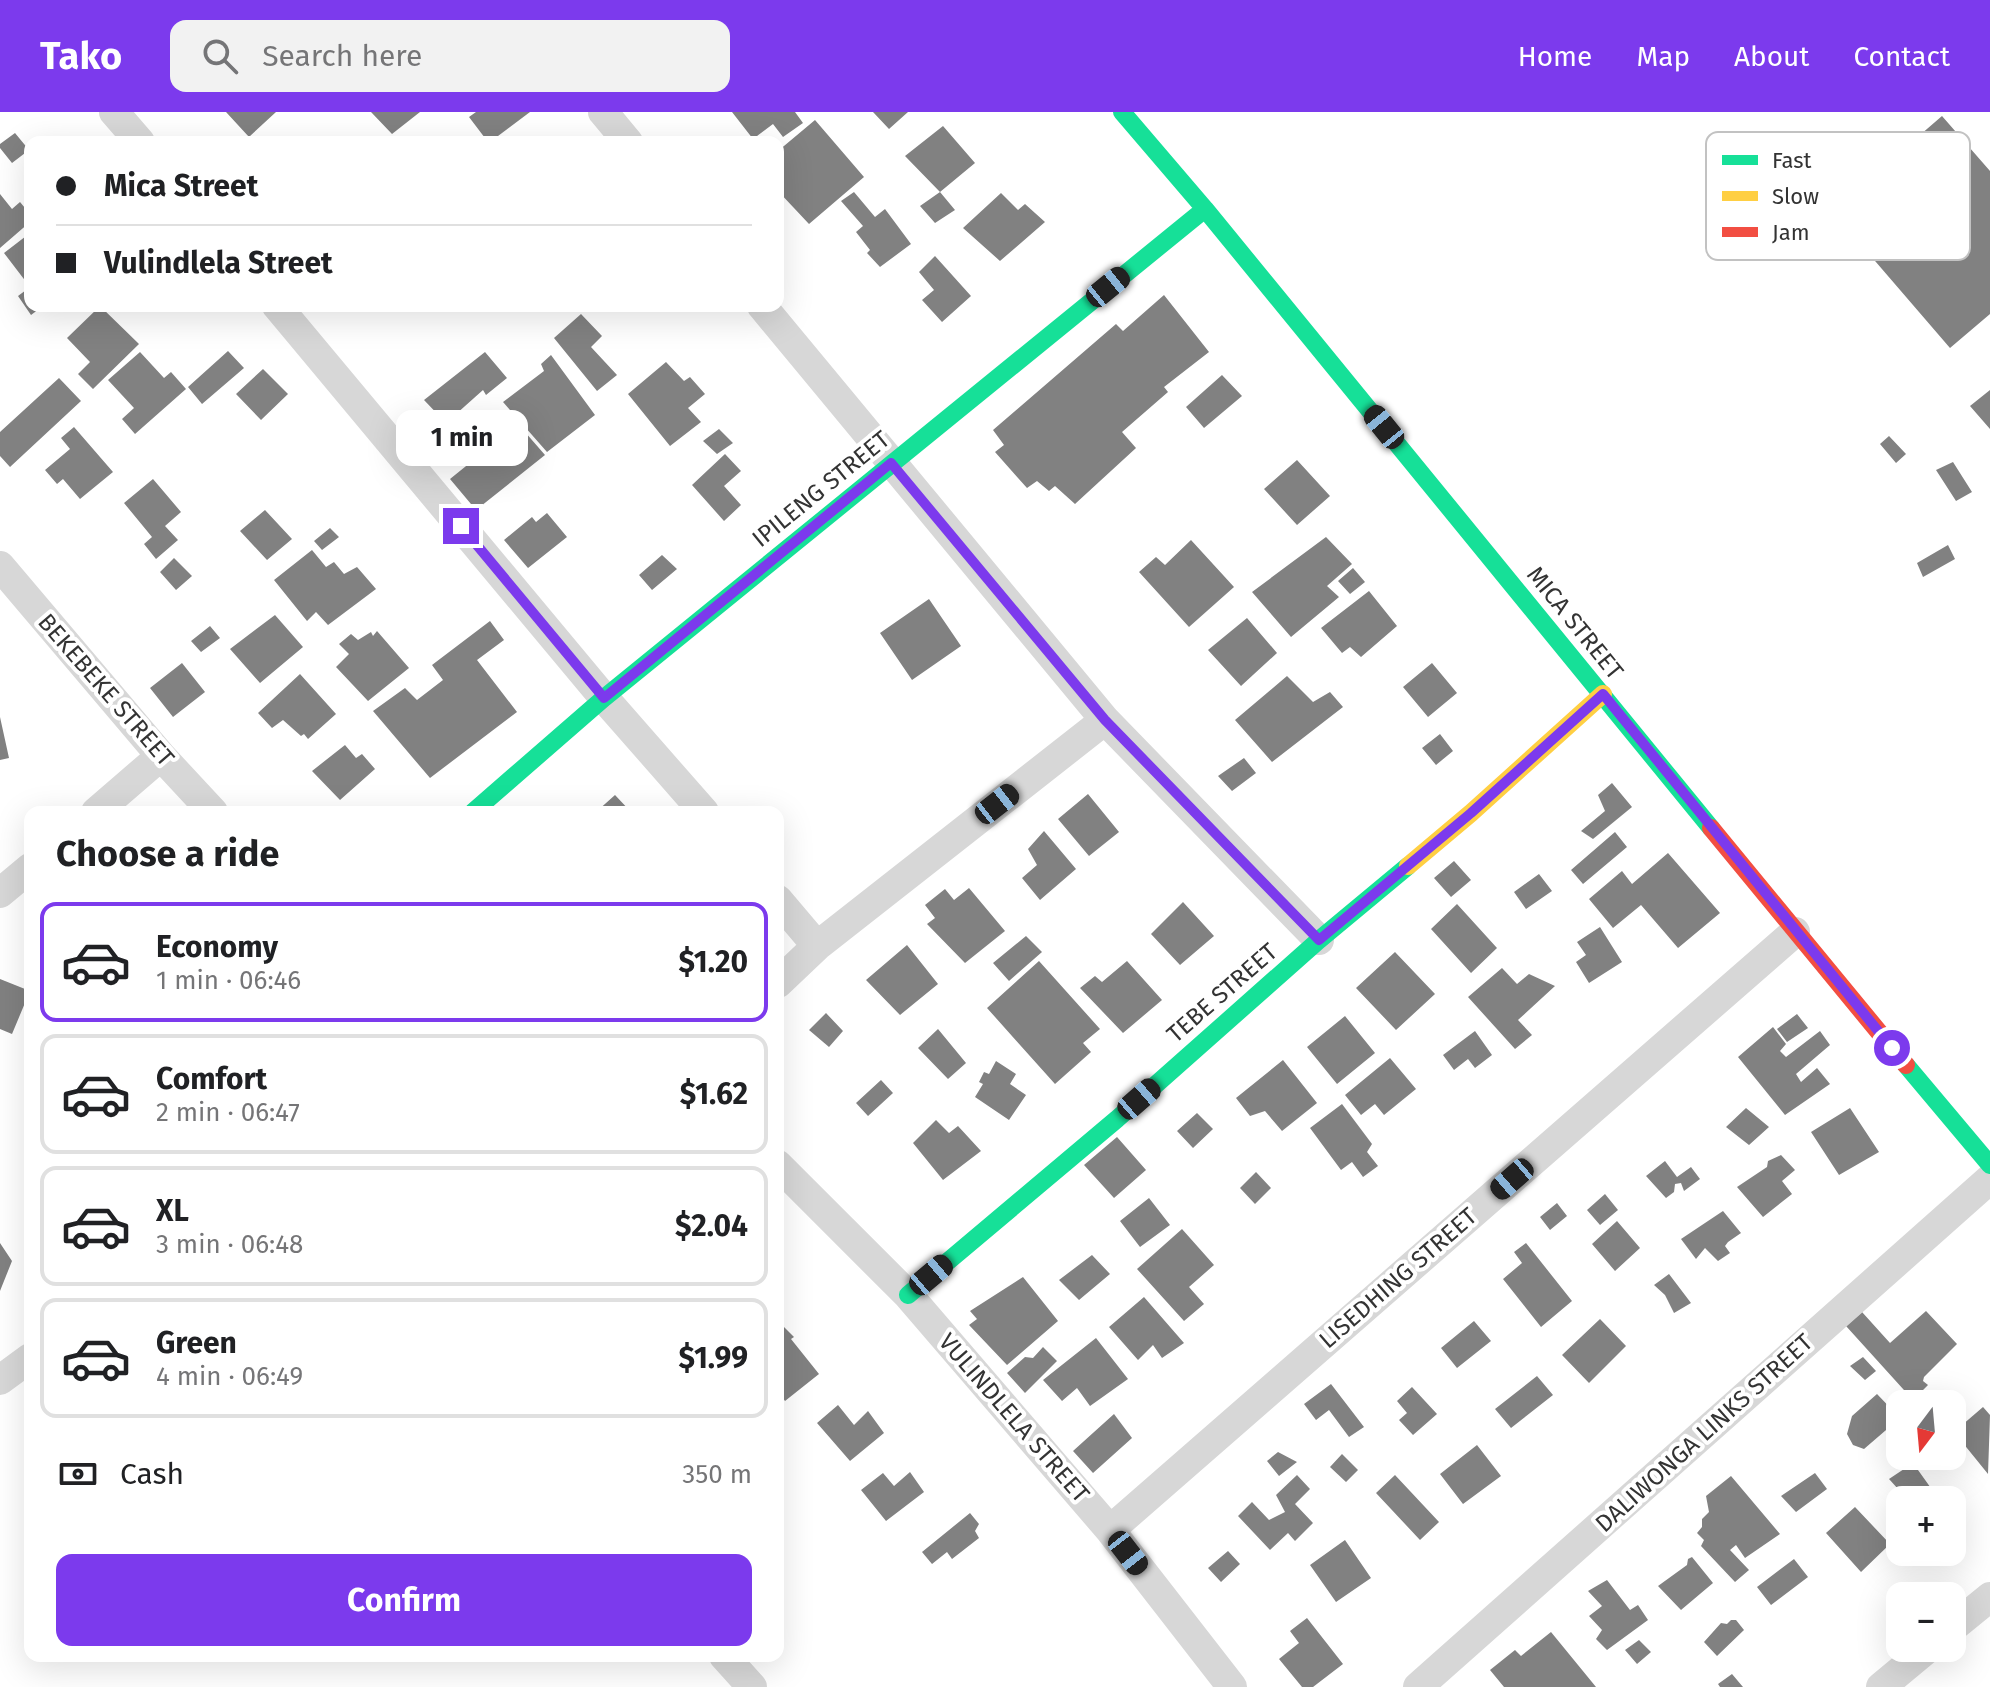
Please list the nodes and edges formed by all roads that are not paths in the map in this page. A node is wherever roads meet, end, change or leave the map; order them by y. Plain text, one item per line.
1 (114, 112) edge
2 (603, 112) edge
3 (1122, 112) edge
4 (135, 136) edge
5 (623, 136) edge
6 (1205, 209) junction
7 (282, 312) edge
8 (767, 312) edge
9 (891, 463) junction
10 (0, 566) edge
11 (1603, 694) junction
12 (604, 698) junction
13 (1105, 720) junction
14 (161, 756) junction
15 (103, 806) edge
16 (207, 806) edge
17 (480, 806) edge
18 (699, 806) edge
19 (24, 873) edge
20 (0, 893) edge
21 (784, 907) edge
22 (1795, 932) junction
23 (1319, 940) junction
24 (817, 946) junction
25 (784, 977) edge
26 (1990, 1165) edge
27 (784, 1171) edge
28 (1990, 1179) edge
29 (908, 1295) junction
30 (24, 1362) edge
31 (0, 1380) edge
32 (1110, 1530) junction
33 (1990, 1597) edge
34 (1966, 1617) edge
35 (729, 1662) edge
36 (1911, 1662) edge
37 (752, 1687) edge
38 (1232, 1687) edge
39 (1418, 1687) edge
40 (1881, 1687) edge

1 - 4 street
2 - 5 street
3 - 6 street, MICA STREET
6 - 9 street, IPILENG STREET
6 - 11 street, MICA STREET
7 - 12 street
8 - 9 street
9 - 12 street, IPILENG STREET
9 - 13 street
10 - 14 street, BEKEBEKE STREET
11 - 22 street, MICA STREET
11 - 23 street, TEBE STREET
12 - 17 street, IPILENG STREET
12 - 18 street
13 - 23 street
13 - 24 street
14 - 15 street
14 - 16 street, BEKEBEKE STREET
19 - 20 street
21 - 24 street
22 - 26 street, MICA STREET
22 - 32 street, LISEDHING STREET
23 - 29 street, TEBE STREET
24 - 25 street
27 - 29 street, VULINDLELA STREET
28 - 39 street, DALIWONGA LINKS STREET
29 - 32 street, VULINDLELA STREET
30 - 31 street
32 - 38 street, VULINDLELA STREET
33 - 34 street
35 - 37 street
36 - 40 street

